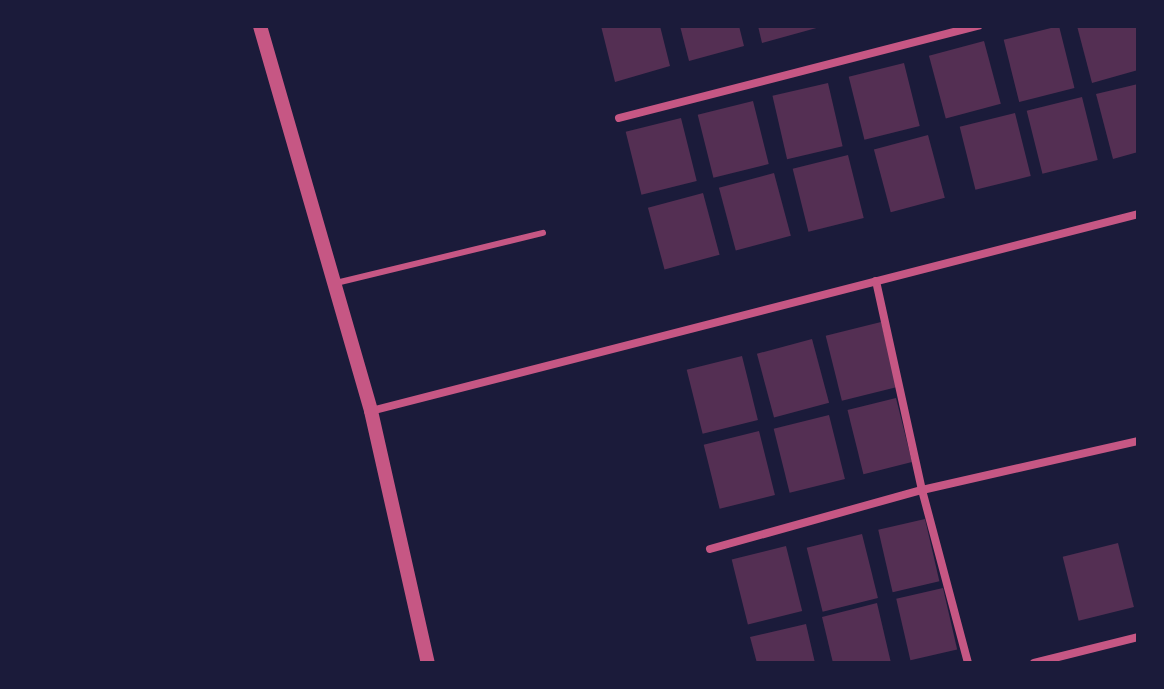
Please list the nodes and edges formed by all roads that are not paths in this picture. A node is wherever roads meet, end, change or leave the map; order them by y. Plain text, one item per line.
1 (260, 26) edge
2 (978, 26) edge
3 (619, 118) dead end
4 (1138, 214) edge
5 (543, 233) dead end
6 (876, 281) junction
7 (333, 284) junction
8 (371, 411) junction
9 (1138, 441) edge
10 (922, 490) junction
11 (710, 549) dead end
12 (1138, 637) edge
13 (428, 663) edge
14 (968, 663) edge
15 (1034, 663) edge

1 - 7 street
2 - 3 street
4 - 6 street
5 - 7 lane
6 - 8 street
6 - 10 street
7 - 8 street
8 - 13 street
9 - 10 street
10 - 11 street
10 - 14 street
12 - 15 street

